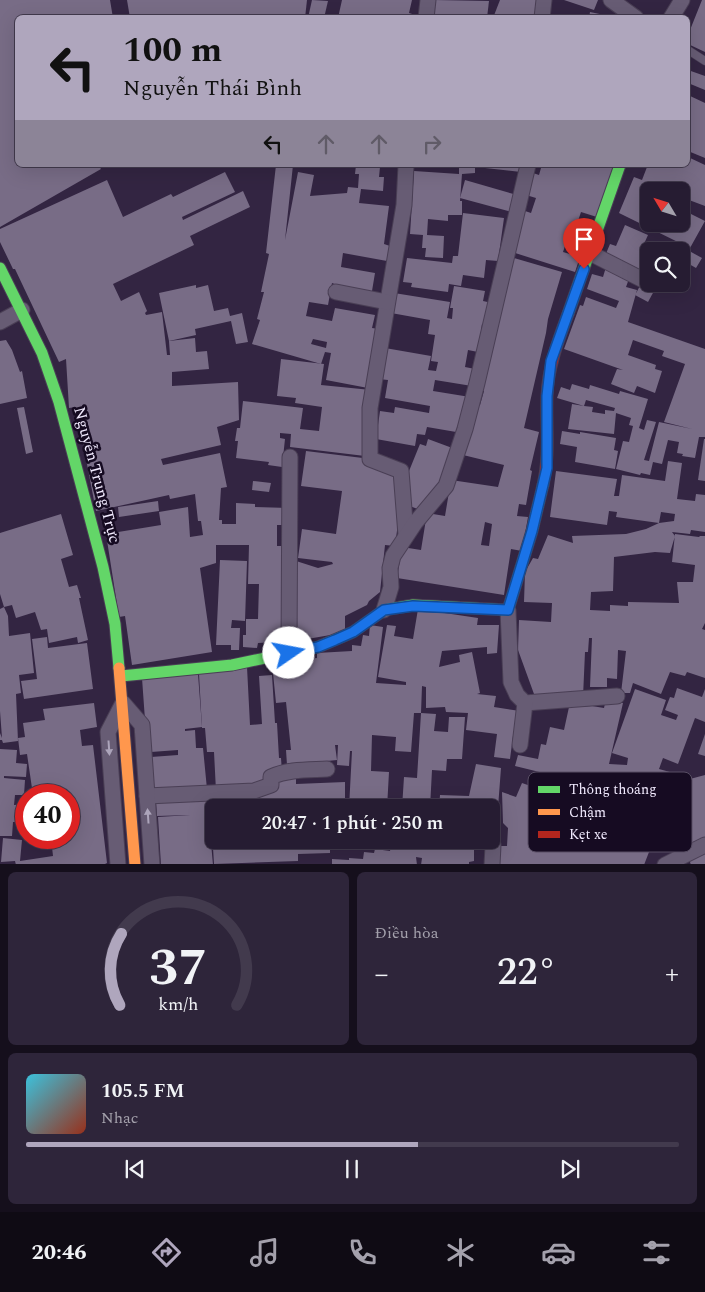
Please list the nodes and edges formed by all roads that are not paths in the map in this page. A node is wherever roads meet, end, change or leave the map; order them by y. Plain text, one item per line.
1 (428, 0) edge
2 (544, 0) edge
3 (611, 0) edge
4 (682, 0) edge
5 (426, 15) edge
6 (542, 15) edge
7 (632, 15) edge
8 (674, 15) edge
9 (690, 51) edge
10 (705, 61) edge
11 (406, 167) edge
12 (528, 167) edge
13 (619, 167) edge
14 (590, 253) junction
15 (0, 268) edge
16 (640, 279) edge
17 (336, 292) dead end
18 (387, 302) junction
19 (22, 310) junction
20 (0, 322) edge
21 (290, 457) dead end
22 (406, 535) junction
23 (384, 610) junction
24 (508, 610) junction
25 (289, 653) junction
26 (121, 676) junction
27 (617, 696) dead end
28 (123, 703) junction
29 (525, 703) junction
30 (520, 745) dead end
31 (327, 769) dead end
32 (147, 796) junction
33 (705, 845) edge
34 (493, 849) edge
35 (692, 851) edge
36 (690, 852) edge
37 (118, 864) edge
38 (136, 864) edge
39 (152, 864) edge
40 (492, 864) edge
41 (665, 864) edge

1 - 5 street
2 - 6 street
3 - 7 street
4 - 8 street
9 - 10 lane
11 - 18 street
12 - 22 street
13 - 14 street
14 - 16 street
14 - 24 street
15 - 19 street, Nguyễn Trung Trực
17 - 18 street
18 - 22 street
19 - 20 street
19 - 26 street, Nguyễn Trung Trực
21 - 25 street
22 - 23 street
23 - 24 street
23 - 25 street
24 - 29 street
25 - 26 street
26 - 28 street, Nguyễn Trung Trực
27 - 29 street
28 - 32 street
28 -> 37 street
28 - 38 street, Nguyễn Trung Trực
29 - 30 street
31 - 32 street
39 -> 32 street
33 - 35 street
34 - 40 street
36 - 41 street

